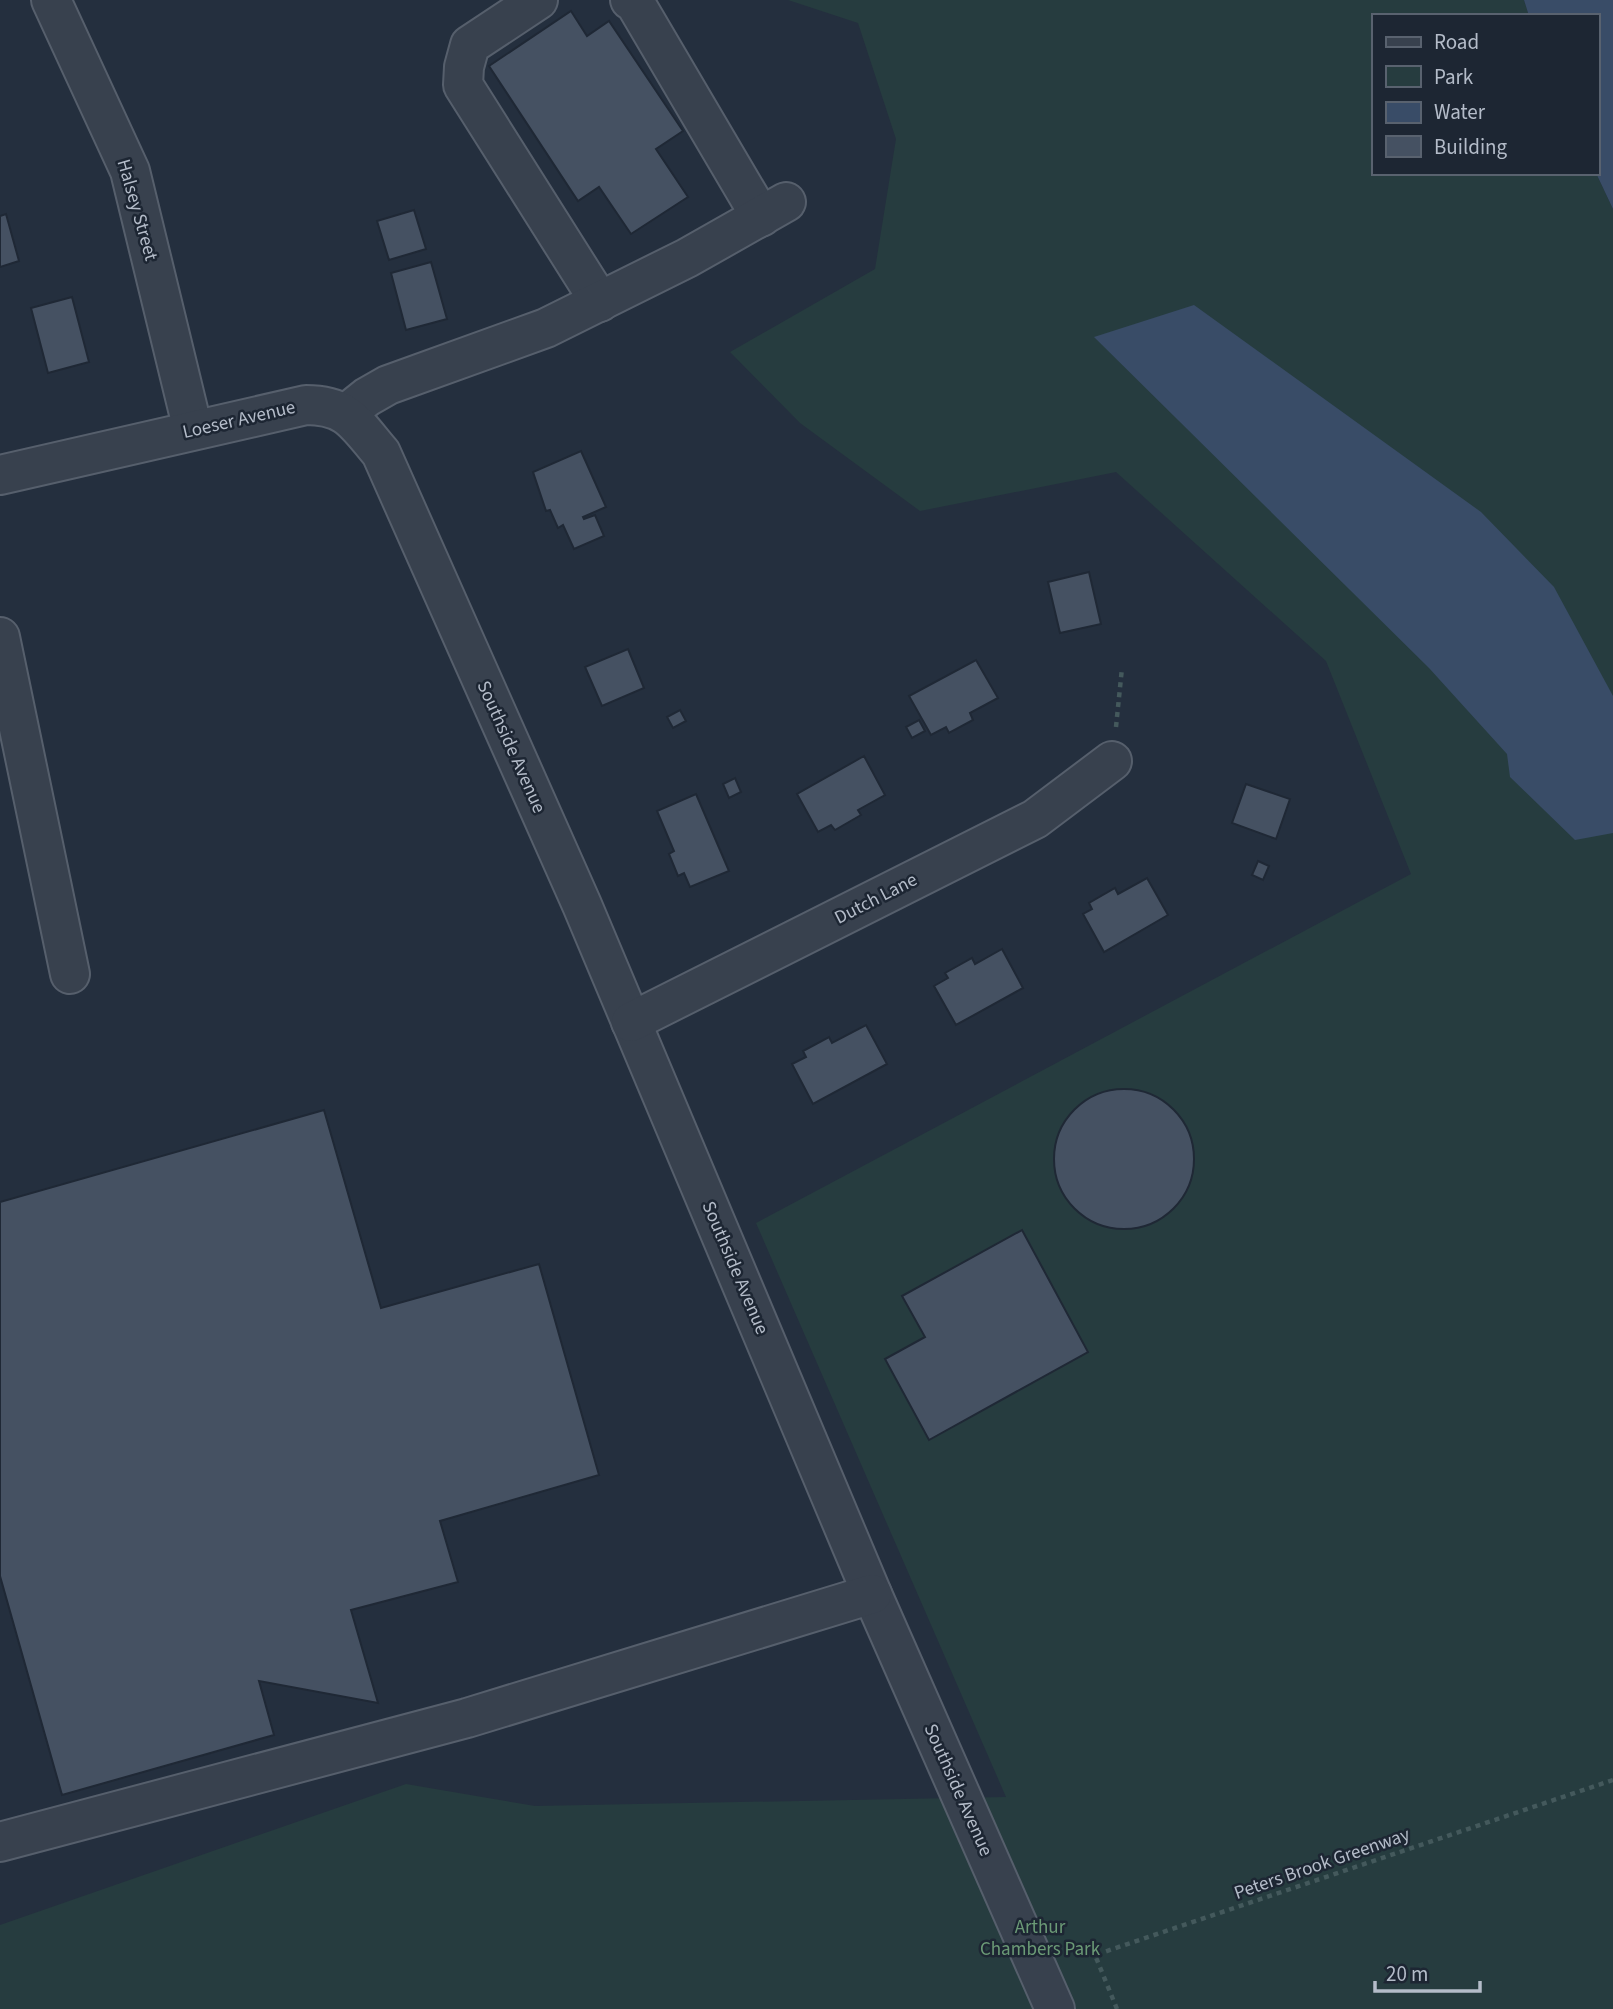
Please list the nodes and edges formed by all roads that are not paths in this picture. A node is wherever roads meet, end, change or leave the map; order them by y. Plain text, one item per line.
1 (51, 0) edge
2 (538, 0) edge
3 (630, 0) edge
4 (600, 302) junction
5 (347, 413) junction
6 (192, 430) junction
7 (0, 475) edge
8 (0, 637) edge
9 (1112, 761) road end
10 (70, 974) dead end
11 (631, 1022) junction
12 (872, 1594) junction
13 (0, 1842) edge
14 (1055, 2009) edge

1 - 6 street, Halsey Street
2 - 4 street
3 - 4 street
4 - 5 street
5 - 6 street, Loeser Avenue
5 - 11 street, Southside Avenue
6 - 7 street, Loeser Avenue
8 - 10 street
9 - 11 street, Dutch Lane
11 - 12 street, Southside Avenue
12 - 13 street
12 - 14 street, Southside Avenue

